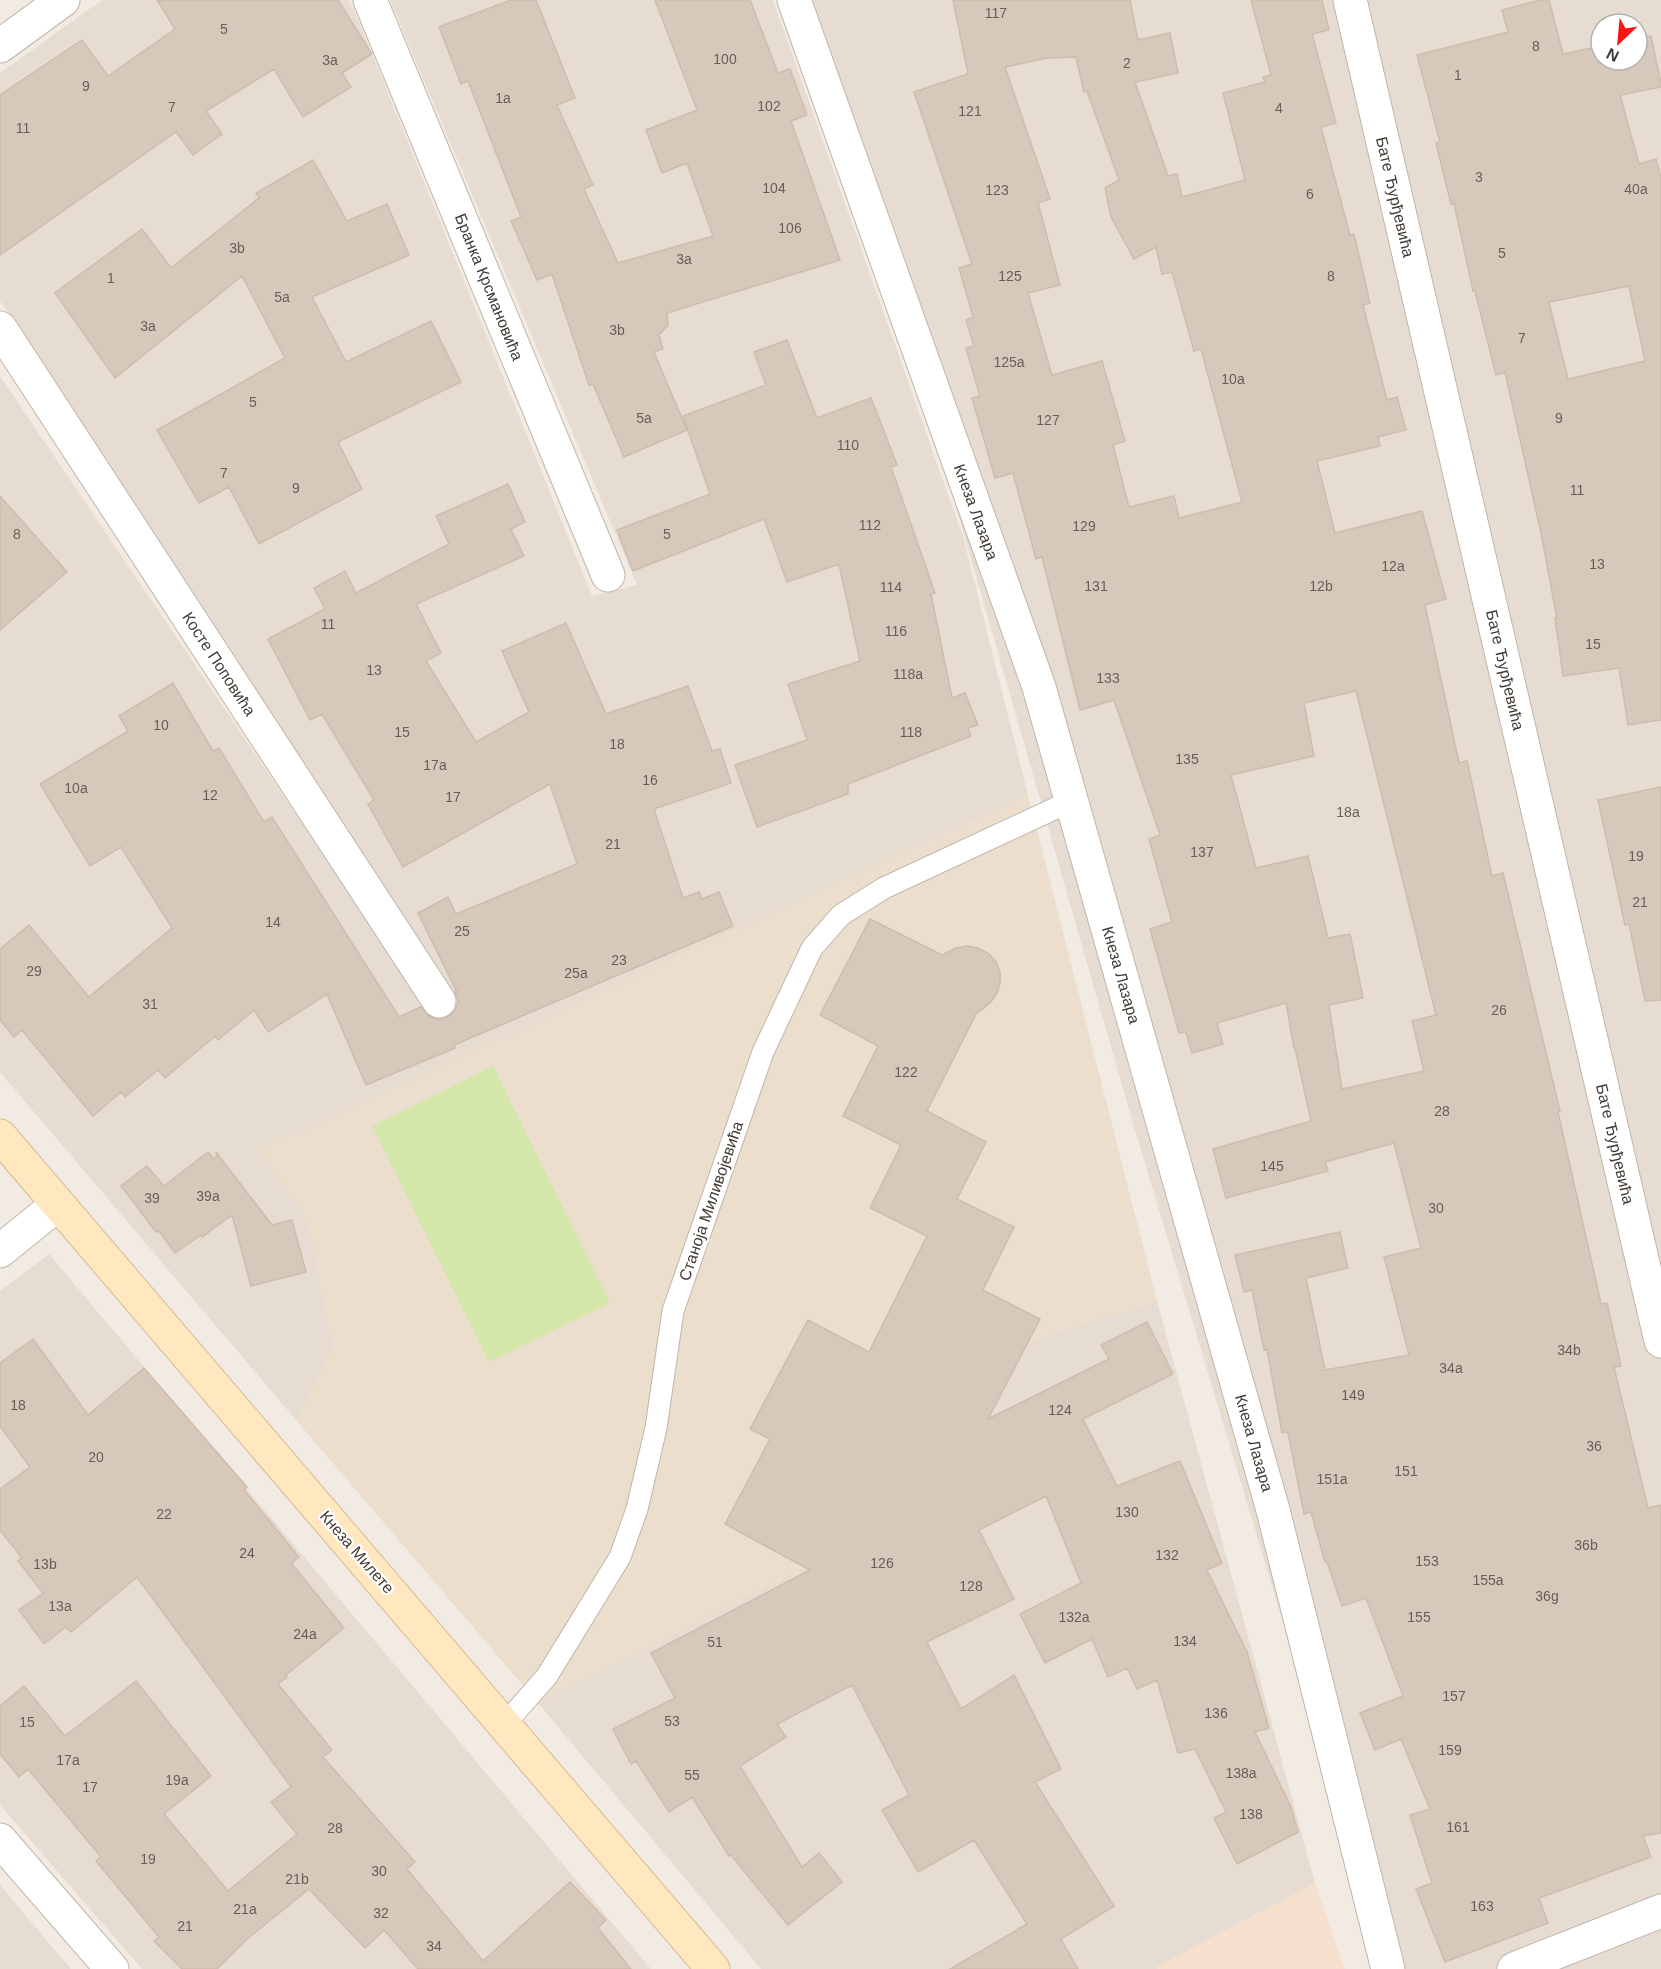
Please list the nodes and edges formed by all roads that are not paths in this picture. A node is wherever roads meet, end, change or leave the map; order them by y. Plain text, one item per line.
1 (63, 0) edge
2 (370, 0) edge
3 (794, 0) edge
4 (1350, 0) edge
5 (0, 46) edge
6 (0, 328) edge
7 (608, 575) dead end
8 (1071, 801) junction
9 (439, 1001) dead end
10 (0, 1136) edge
11 (58, 1204) junction
12 (0, 1251) edge
13 (1661, 1341) edge
14 (504, 1725) junction
15 (0, 1840) edge
16 (1661, 1911) edge
17 (112, 1969) edge
18 (713, 1969) edge
19 (1388, 1969) edge
20 (1514, 1969) edge

1 - 5 street
2 - 7 street, Бранка Крсмановића
3 - 8 street, Кнеза Лазара
4 - 13 street, Бате Ђурђевића
6 - 9 street, Косте Поповића
8 - 14 lane, Станоја Миливојевића
8 - 19 street, Кнеза Лазара
10 - 11 main road, Кнеза Милете
11 - 12 street
11 - 14 main road, Кнеза Милете
14 - 18 main road, Кнеза Милете
15 - 17 street
16 - 20 street

